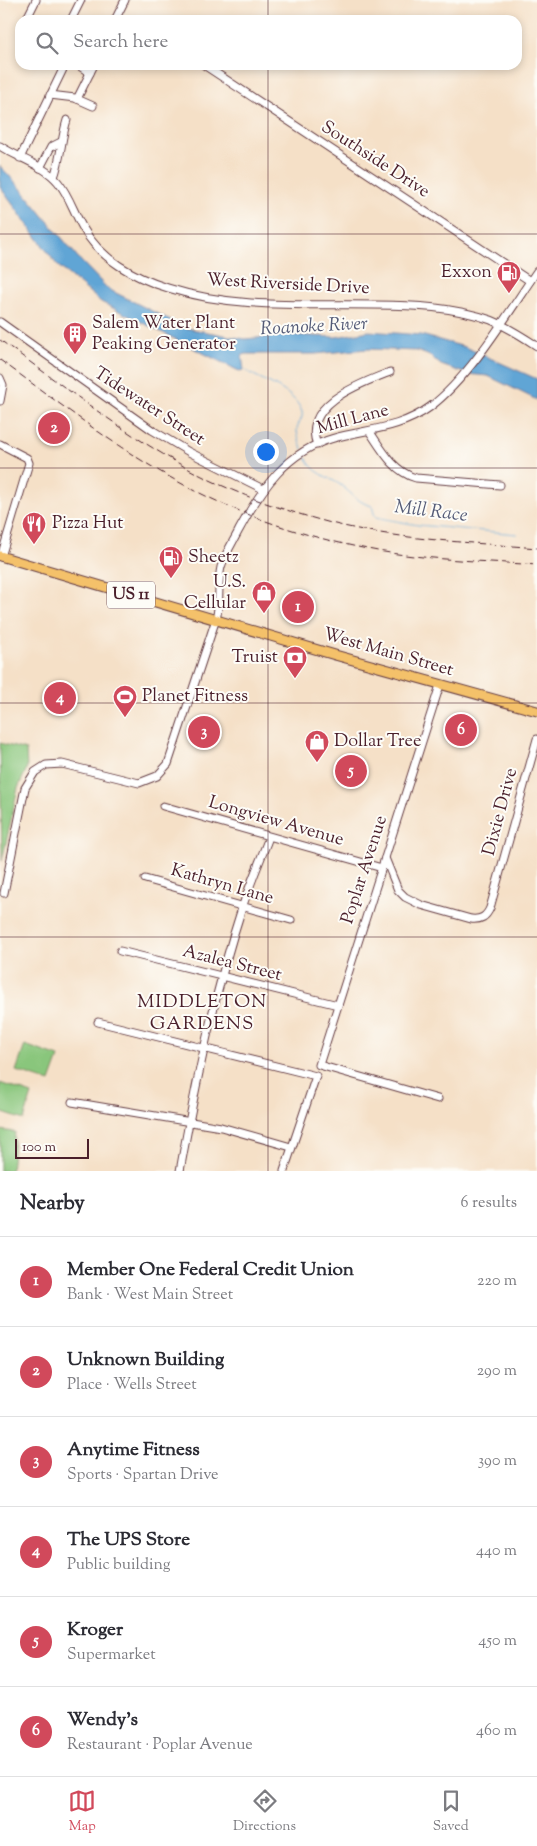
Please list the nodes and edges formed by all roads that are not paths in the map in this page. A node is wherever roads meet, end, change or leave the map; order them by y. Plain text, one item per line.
1 (36, 0) edge
2 (81, 0) edge
3 (125, 0) edge
4 (28, 15) edge
5 (74, 15) edge
6 (118, 15) edge
7 (62, 70) edge
8 (86, 70) edge
9 (92, 70) edge
10 (212, 70) edge
11 (90, 73) junction
12 (50, 95) junction
13 (77, 98) junction
14 (93, 106) dead end
15 (67, 120) dead end
16 (61, 142) junction
17 (0, 146) edge
18 (20, 158) junction
19 (40, 168) junction
20 (54, 177) junction
21 (537, 271) edge
22 (530, 280) junction
23 (0, 322) edge
24 (500, 324) junction
25 (537, 346) edge
26 (390, 372) dead end
27 (0, 378) edge
28 (0, 401) edge
29 (370, 432) junction
30 (0, 444) edge
31 (317, 444) junction
32 (500, 485) dead end
33 (263, 489) junction
34 (1, 557) edge
35 (216, 619) junction
36 (440, 684) junction
37 (537, 711) edge
38 (537, 739) edge
39 (163, 806) dead end
40 (269, 837) junction
41 (385, 858) junction
42 (382, 868) junction
43 (145, 879) dead end
44 (4, 893) dead end
45 (243, 906) junction
46 (291, 920) dead end
47 (120, 951) dead end
48 (222, 976) junction
49 (338, 1005) junction
50 (98, 1022) dead end
51 (204, 1048) junction
52 (438, 1098) dead end
53 (72, 1102) dead end
54 (189, 1122) junction
55 (291, 1147) junction
56 (180, 1171) edge
57 (284, 1171) edge

1 - 4 street
2 - 5 street
3 - 6 street
7 - 12 street
8 - 11 street
9 - 11 street
10 - 22 street, Southside Drive
11 - 13 street
12 - 13 street
12 - 18 street
13 - 14 street
15 - 16 street
16 - 19 street
16 - 20 street
17 - 18 street, West Riverside Drive
18 - 19 street, West Riverside Drive
19 - 20 street, West Riverside Drive
20 - 24 street, West Riverside Drive
21 - 22 street, Mill Lane
22 - 24 street, Mill Lane
23 - 33 street, Tidewater Street
24 - 25 street, West Riverside Drive
24 - 29 street, Mill Lane
26 - 31 street
27 - 28 street
29 - 31 street, Mill Lane
29 - 32 street
30 - 34 street
31 - 33 street, Mill Lane
33 - 35 street, Mill Lane
34 - 35 main road, West Main Street / US 11
35 - 36 main road, West Main Street / US 11
35 - 44 street, Mill Lane
36 - 37 main road, West Main Street / US 11
36 - 41 street, Poplar Avenue
38 - 41 street, Dixie Drive
39 - 40 street, Longview Avenue
40 - 42 street, Longview Avenue
40 - 45 street
41 - 42 street, Poplar Avenue
42 - 49 street, Poplar Avenue
43 - 45 street, Kathryn Lane
45 - 46 street, Kathryn Lane
45 - 48 street
47 - 48 street, Azalea Street
48 - 49 street, Azalea Street
48 - 51 street
49 - 52 street, Poplar Avenue
50 - 51 street
51 - 54 street
51 - 55 street
53 - 54 street
54 - 55 street
54 - 56 street
55 - 57 street

